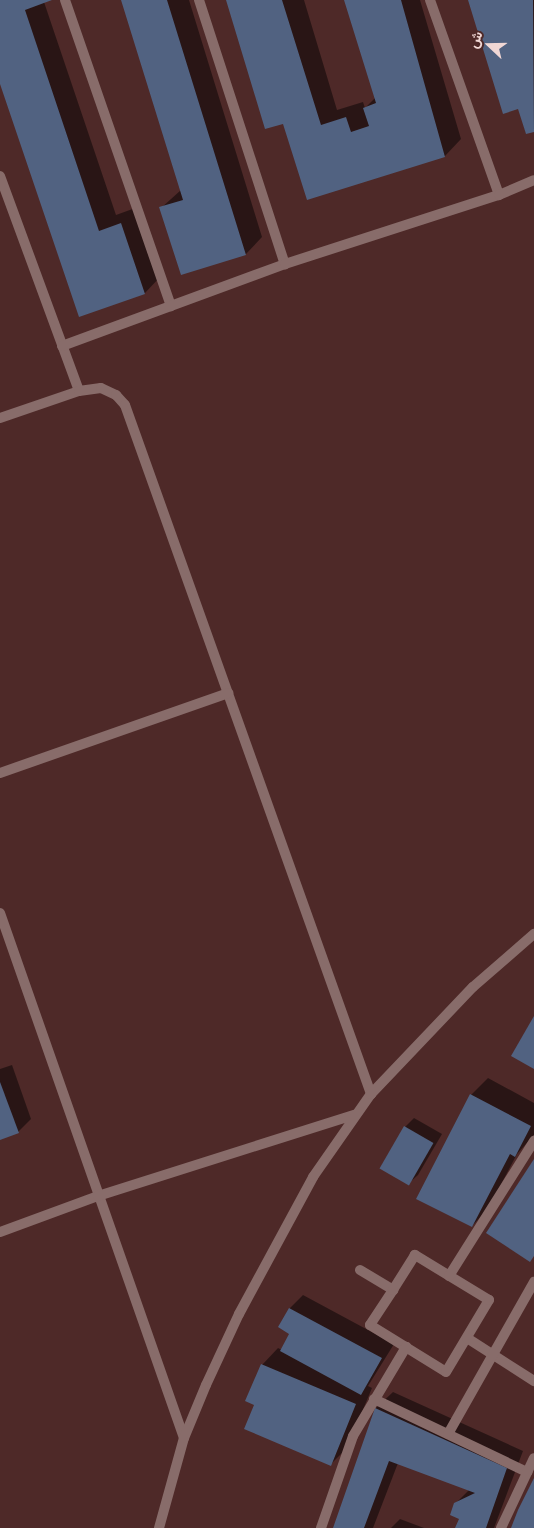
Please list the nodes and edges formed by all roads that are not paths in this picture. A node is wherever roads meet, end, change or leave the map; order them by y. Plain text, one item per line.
1 (65, 0) edge
2 (199, 0) edge
3 (430, 0) edge
4 (0, 176) edge
5 (534, 180) edge
6 (499, 195) junction
7 (285, 264) junction
8 (171, 306) junction
9 (62, 346) junction
10 (79, 391) junction
11 (0, 418) edge
12 (228, 693) junction
13 (0, 773) edge
14 (0, 913) edge
15 (534, 934) edge
16 (371, 1094) junction
17 (354, 1115) junction
18 (534, 1141) edge
19 (98, 1196) junction
20 (0, 1232) edge
21 (360, 1270) dead end
22 (449, 1276) junction
23 (534, 1282) edge
24 (393, 1290) junction
25 (467, 1338) junction
26 (406, 1348) junction
27 (492, 1355) junction
28 (534, 1381) edge
29 (374, 1399) junction
30 (448, 1434) junction
31 (184, 1438) junction
32 (534, 1458) edge
33 (527, 1472) junction
34 (158, 1528) edge
35 (321, 1528) edge
36 (500, 1528) edge

1 - 8 street
2 - 7 street
3 - 6 street
4 - 9 street
5 - 6 street
6 - 7 street
7 - 8 street
8 - 9 street
9 - 10 street
10 - 11 street
10 - 12 street
12 - 13 street
12 - 16 street
14 - 19 street
15 - 16 street
16 - 17 street
17 - 19 street
17 - 31 street
18 - 22 street
19 - 20 street
19 - 31 street
21 - 24 street
22 - 24 street
22 - 25 street
23 - 27 street
24 - 26 street
25 - 26 street
25 - 27 street
26 - 29 street
27 - 28 street
27 - 30 street
29 - 30 street
29 - 35 street
30 - 33 street
31 - 34 street
32 - 33 street
33 - 36 street

